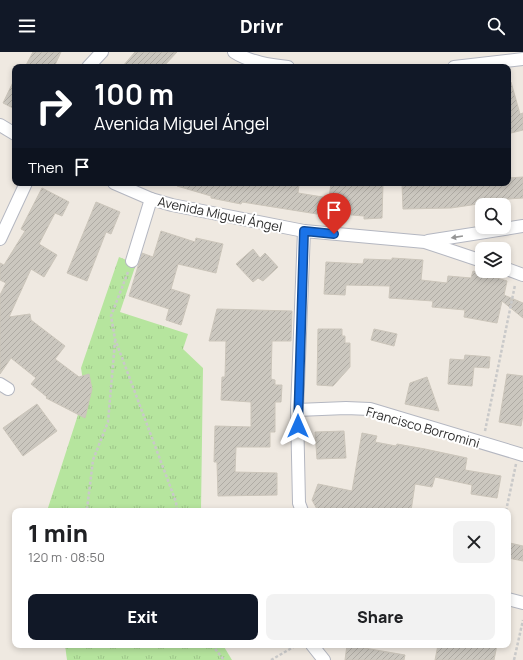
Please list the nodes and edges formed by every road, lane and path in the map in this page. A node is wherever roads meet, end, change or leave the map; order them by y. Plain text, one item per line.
1 (102, 52) edge
2 (234, 52) edge
3 (523, 59) edge
4 (91, 64) edge
5 (268, 64) edge
6 (480, 64) edge
7 (0, 125) edge
8 (12, 132) edge
9 (25, 186) edge
10 (121, 186) edge
11 (151, 199) junction
12 (523, 226) edge
13 (304, 231) junction
14 (0, 239) edge
15 (425, 242) junction
16 (475, 259) edge
17 (132, 261) joint
18 (520, 274) edge
19 (115, 339) junction
20 (297, 410) junction
21 (482, 443) junction
22 (520, 454) edge
23 (87, 508) edge
24 (177, 508) edge
25 (301, 508) edge
26 (507, 508) edge
27 (511, 600) edge
28 (523, 603) edge
29 (523, 620) edge
30 (214, 648) edge
31 (292, 648) edge
32 (314, 648) edge
33 (224, 660) edge
34 (271, 660) edge
35 (324, 660) edge
36 (514, 660) edge

1 - 4 street
2 - 5 street
3 - 6 street
7 - 8 street
9 - 14 street
10 - 11 street, Avenida Miguel Ángel
11 - 13 street, Avenida Miguel Ángel
11 - 17 street
12 -> 15 street, Avenida Miguel Ángel
13 - 15 street, Avenida Miguel Ángel
13 - 20 street
15 - 16 street, Avenida Miguel Ángel
17 - 19 path
18 - 21 path
19 - 23 path
19 - 24 path
20 - 21 street, Francisco Borromini
20 - 25 street
21 - 22 street, Francisco Borromini
22 - 26 path
27 - 28 street
29 - 36 path
30 - 33 path
31 - 34 path
32 - 35 street

